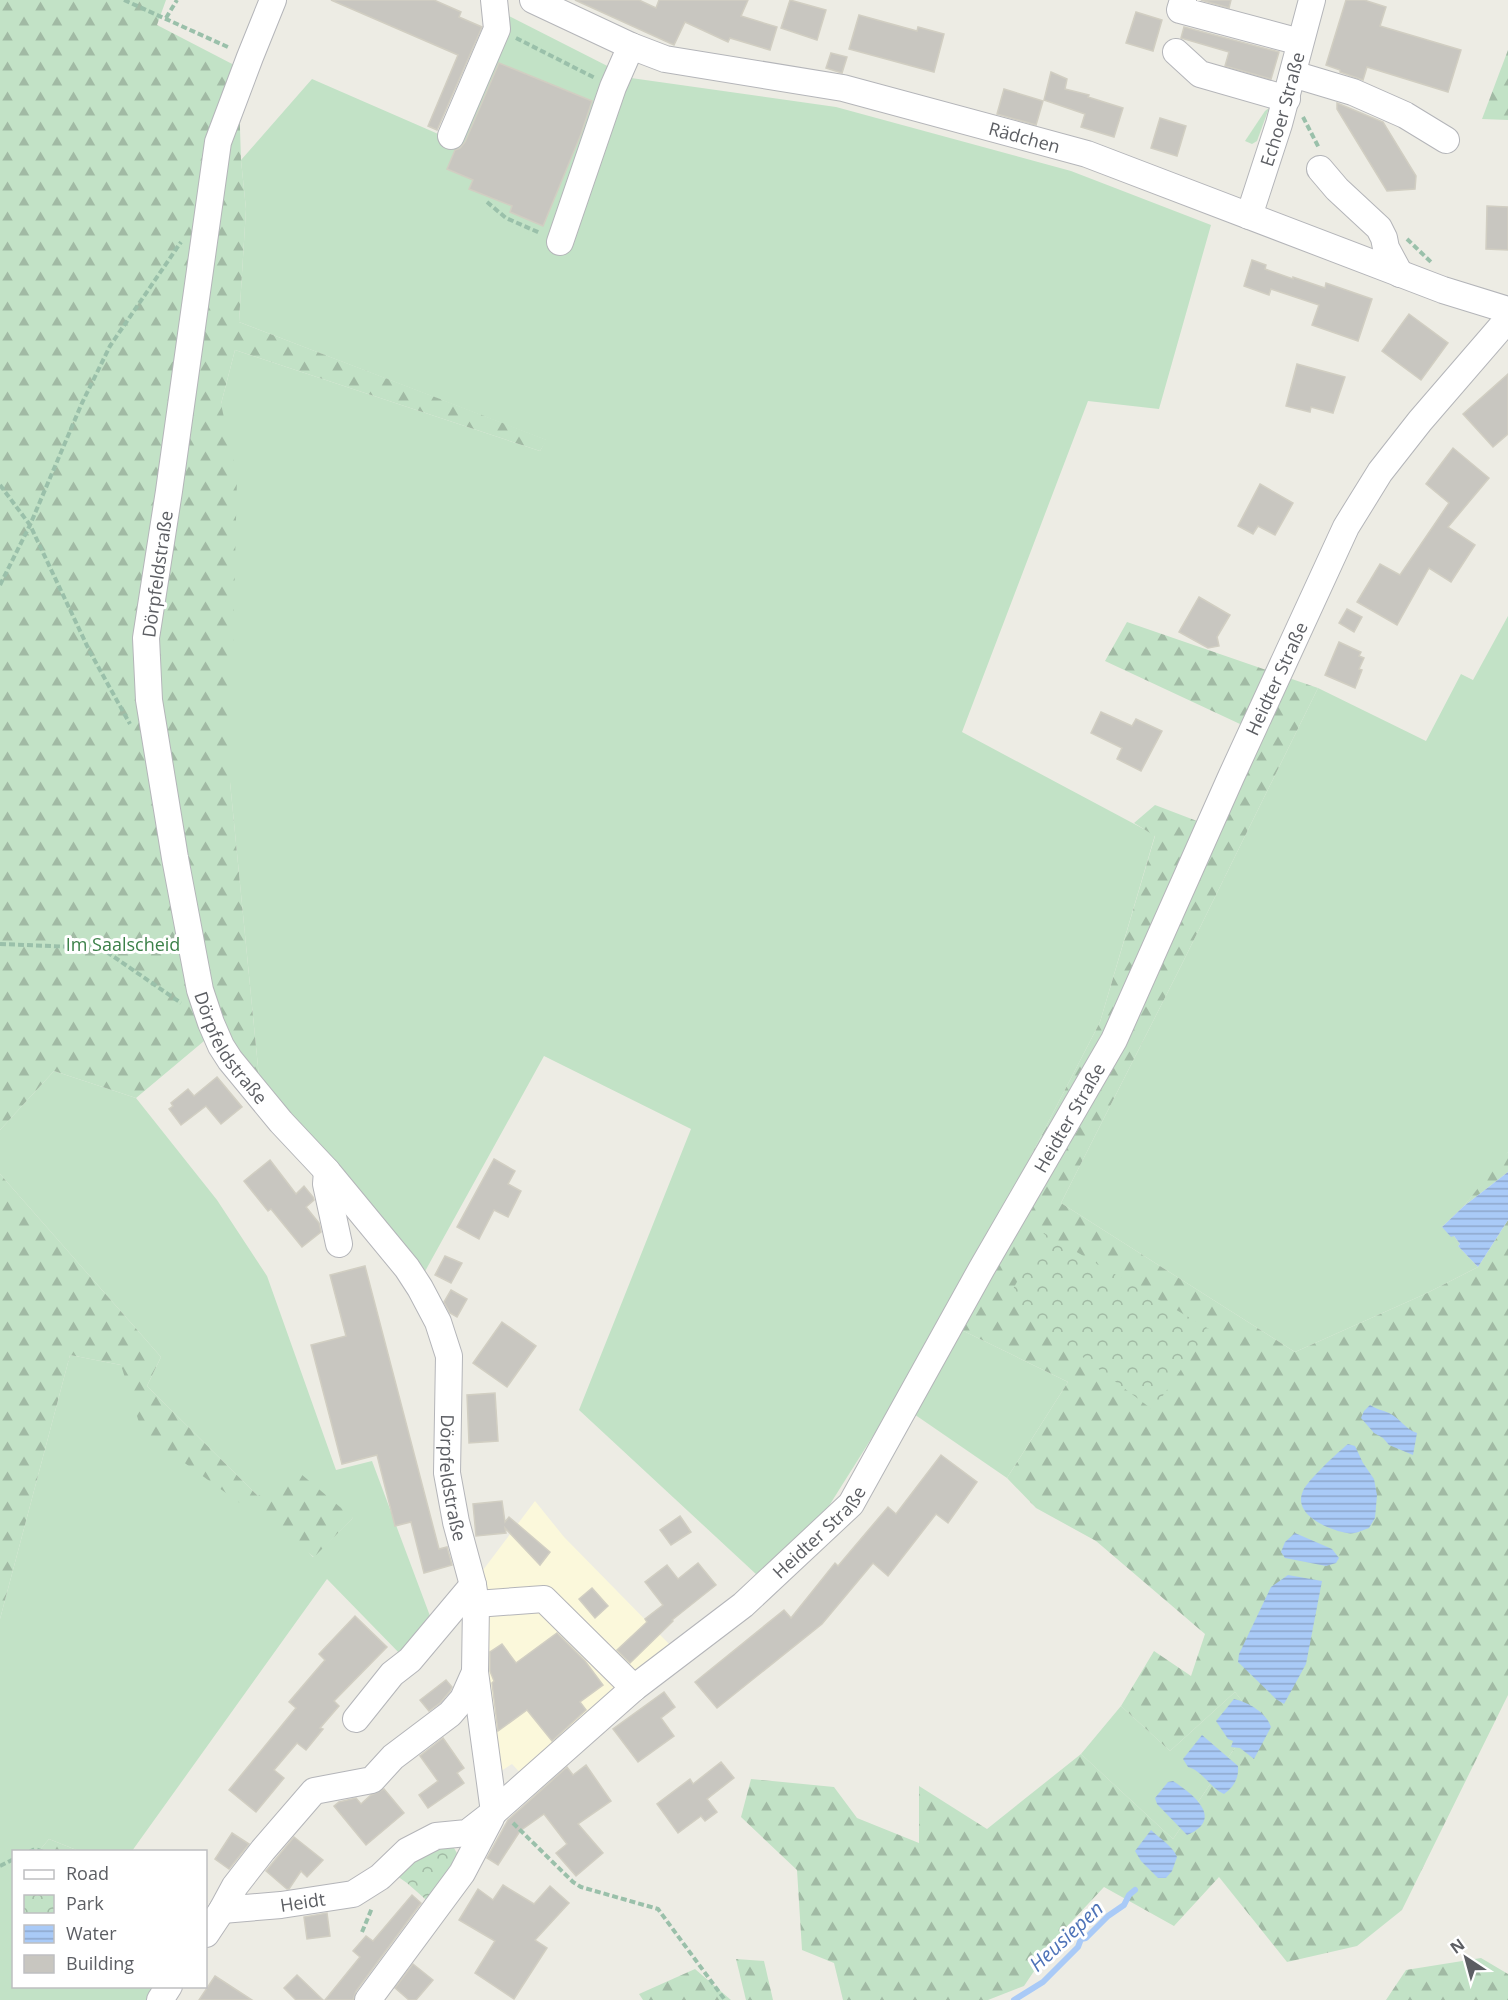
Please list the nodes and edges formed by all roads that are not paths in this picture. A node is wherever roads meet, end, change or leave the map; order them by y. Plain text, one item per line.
1 (273, 0) edge
2 (494, 0) edge
3 (533, 0) edge
4 (1183, 0) edge
5 (1312, 0) edge
6 (1300, 42) junction
7 (631, 46) junction
8 (1176, 52) dead end
9 (1293, 74) junction
10 (1287, 99) junction
11 (451, 136) dead end
12 (1446, 140) dead end
13 (1320, 169) road end
14 (1249, 216) junction
15 (560, 242) road end
16 (1400, 274) junction
17 (1508, 310) edge
18 (1508, 319) edge
19 (327, 1171) junction
20 (339, 1244) dead end
21 (474, 1594) junction
22 (475, 1672) junction
23 (634, 1689) junction
24 (356, 1719) dead end
25 (494, 1812) junction
26 (222, 1910) junction
27 (207, 1932) edge
28 (368, 2000) edge

1 - 19 street, Dörpfeldstraße
2 - 11 street
3 - 7 street, Rädchen
4 - 6 street
5 - 6 street, Echoer Straße
6 - 9 street, Echoer Straße
7 - 14 street, Rädchen
7 - 15 street
8 - 10 street
9 - 10 street, Echoer Straße
9 - 12 street
10 - 14 street, Echoer Straße
13 - 16 street
14 - 16 street, Rädchen
16 - 17 street, Rädchen
18 - 23 street, Heidter Straße
19 - 20 street
19 - 21 street, Dörpfeldstraße
21 - 22 street, Dörpfeldstraße
21 - 23 street
21 - 24 street
22 - 25 street, Dörpfeldstraße
22 - 26 street
23 - 25 street, Heidter Straße
25 - 26 street, Heidt
25 - 28 street
26 - 27 street

